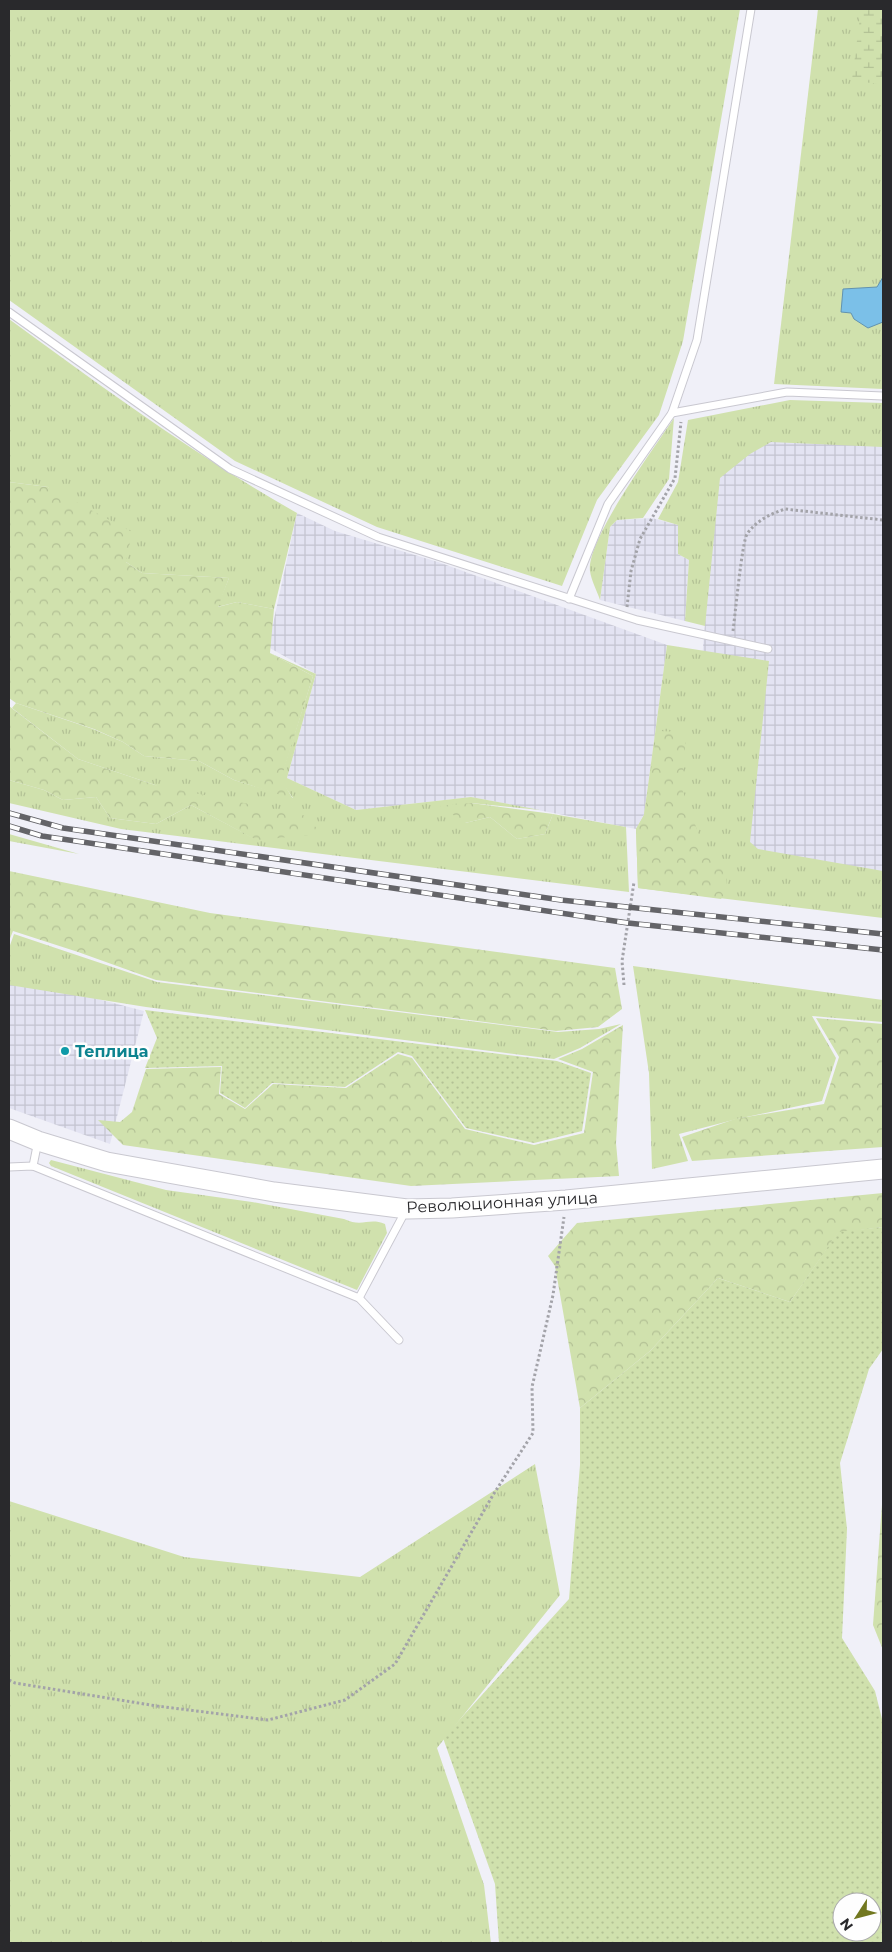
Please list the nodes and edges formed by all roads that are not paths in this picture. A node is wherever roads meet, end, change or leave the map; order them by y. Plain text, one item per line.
1 (751, 9) edge
2 (9, 312) edge
3 (883, 396) edge
4 (672, 413) junction
5 (569, 599) junction
6 (768, 649) dead end
7 (9, 1129) edge
8 (38, 1141) junction
9 (9, 1166) edge
10 (33, 1166) junction
11 (883, 1169) edge
12 (407, 1209) junction
13 (359, 1298) junction
14 (399, 1340) dead end

1 - 4 lane
2 - 5 lane
3 - 4 lane
4 - 5 lane
5 - 6 lane
7 - 8 street, Революционная улица
8 - 10 lane
8 - 12 street, Революционная улица
9 - 10 lane
10 - 13 lane
11 - 12 street, Революционная улица
12 - 13 lane
13 - 14 lane

